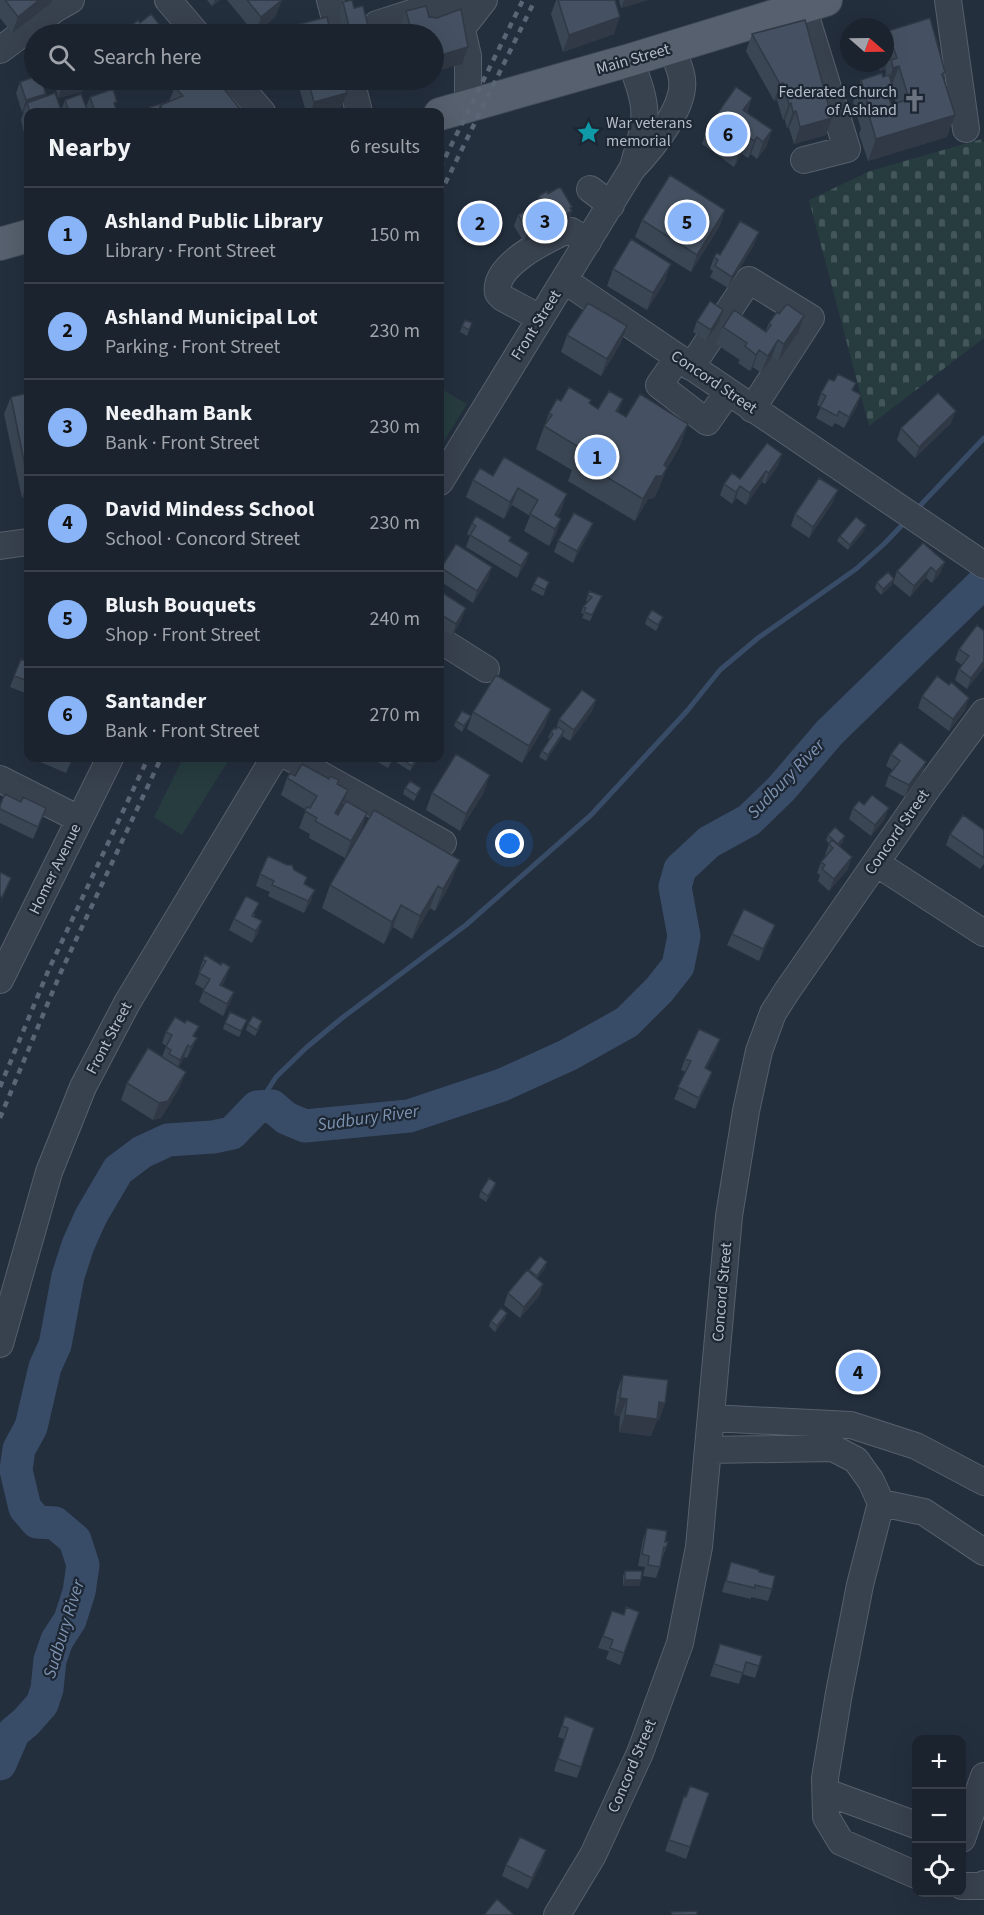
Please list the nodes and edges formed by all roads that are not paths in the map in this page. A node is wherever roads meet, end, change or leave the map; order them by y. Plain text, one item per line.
1 (71, 0) edge
2 (168, 0) edge
3 (330, 0) edge
4 (453, 0) edge
5 (484, 0) edge
6 (948, 0) edge
7 (814, 4) edge
8 (30, 24) edge
9 (188, 24) edge
10 (336, 24) edge
11 (377, 24) dead end
12 (24, 28) edge
13 (462, 28) junction
14 (4, 40) edge
15 (672, 47) junction
16 (630, 60) junction
17 (243, 90) edge
18 (354, 90) edge
19 (258, 108) edge
20 (358, 108) edge
21 (454, 110) edge
22 (966, 129) dead end
23 (804, 160) dead end
24 (632, 169) junction
25 (590, 189) dead end
26 (611, 205) junction
27 (24, 237) edge
28 (588, 242) junction
29 (0, 244) edge
30 (564, 280) junction
31 (540, 318) junction
32 (684, 362) junction
33 (728, 392) junction
34 (752, 409) junction
35 (444, 470) edge
36 (24, 543) edge
37 (0, 546) edge
38 (978, 561) edge
39 (444, 643) edge
40 (486, 669) dead end
41 (984, 712) edge
42 (108, 762) edge
43 (272, 762) edge
44 (298, 762) edge
45 (0, 779) edge
46 (79, 819) junction
47 (442, 843) dead end
48 (876, 862) junction
49 (984, 933) edge
50 (0, 980) edge
51 (0, 1344) edge
52 (711, 1418) junction
53 (708, 1450) junction
54 (984, 1482) edge
55 (881, 1503) junction
56 (984, 1552) edge
57 (984, 1776) edge
58 (826, 1792) junction
59 (912, 1824) edge
60 (966, 1828) edge
61 (912, 1873) edge
62 (984, 1884) edge
63 (966, 1886) edge
64 (557, 1915) edge

1 - 8 street
2 - 9 street
3 - 10 street
4 - 11 street
4 - 13 street
5 - 13 street
6 - 22 street
7 - 15 main road, Main Street
7 - 23 street
12 - 14 street
13 - 21 street
15 - 16 main road, Main Street
15 - 24 street, Front Street
16 - 21 main road, Main Street
16 - 24 street, Front Street
17 - 19 street
18 - 20 street
24 - 26 street, Front Street
25 - 26 street
26 - 28 street, Front Street
27 - 29 main road
28 - 30 street, Front Street
28 - 31 street
30 - 31 street, Front Street
30 - 32 street, Concord Street
31 - 35 street, Front Street
32 - 33 street, Concord Street
32 - 33 street
32 - 34 street
33 - 34 street, Concord Street
34 - 38 street, Concord Street
36 - 37 street
39 - 40 street
41 - 48 street, Concord Street
42 - 46 street, Homer Avenue
43 - 51 street, Front Street
44 - 47 street
45 - 46 street
46 - 50 street, Homer Avenue
48 - 49 street
48 - 52 street, Concord Street
52 - 53 street, Concord Street
52 - 54 street
53 - 55 street
53 - 64 street, Concord Street
55 - 56 street
55 - 58 street
57 - 60 street
58 - 59 street
58 - 61 street
62 - 63 street

